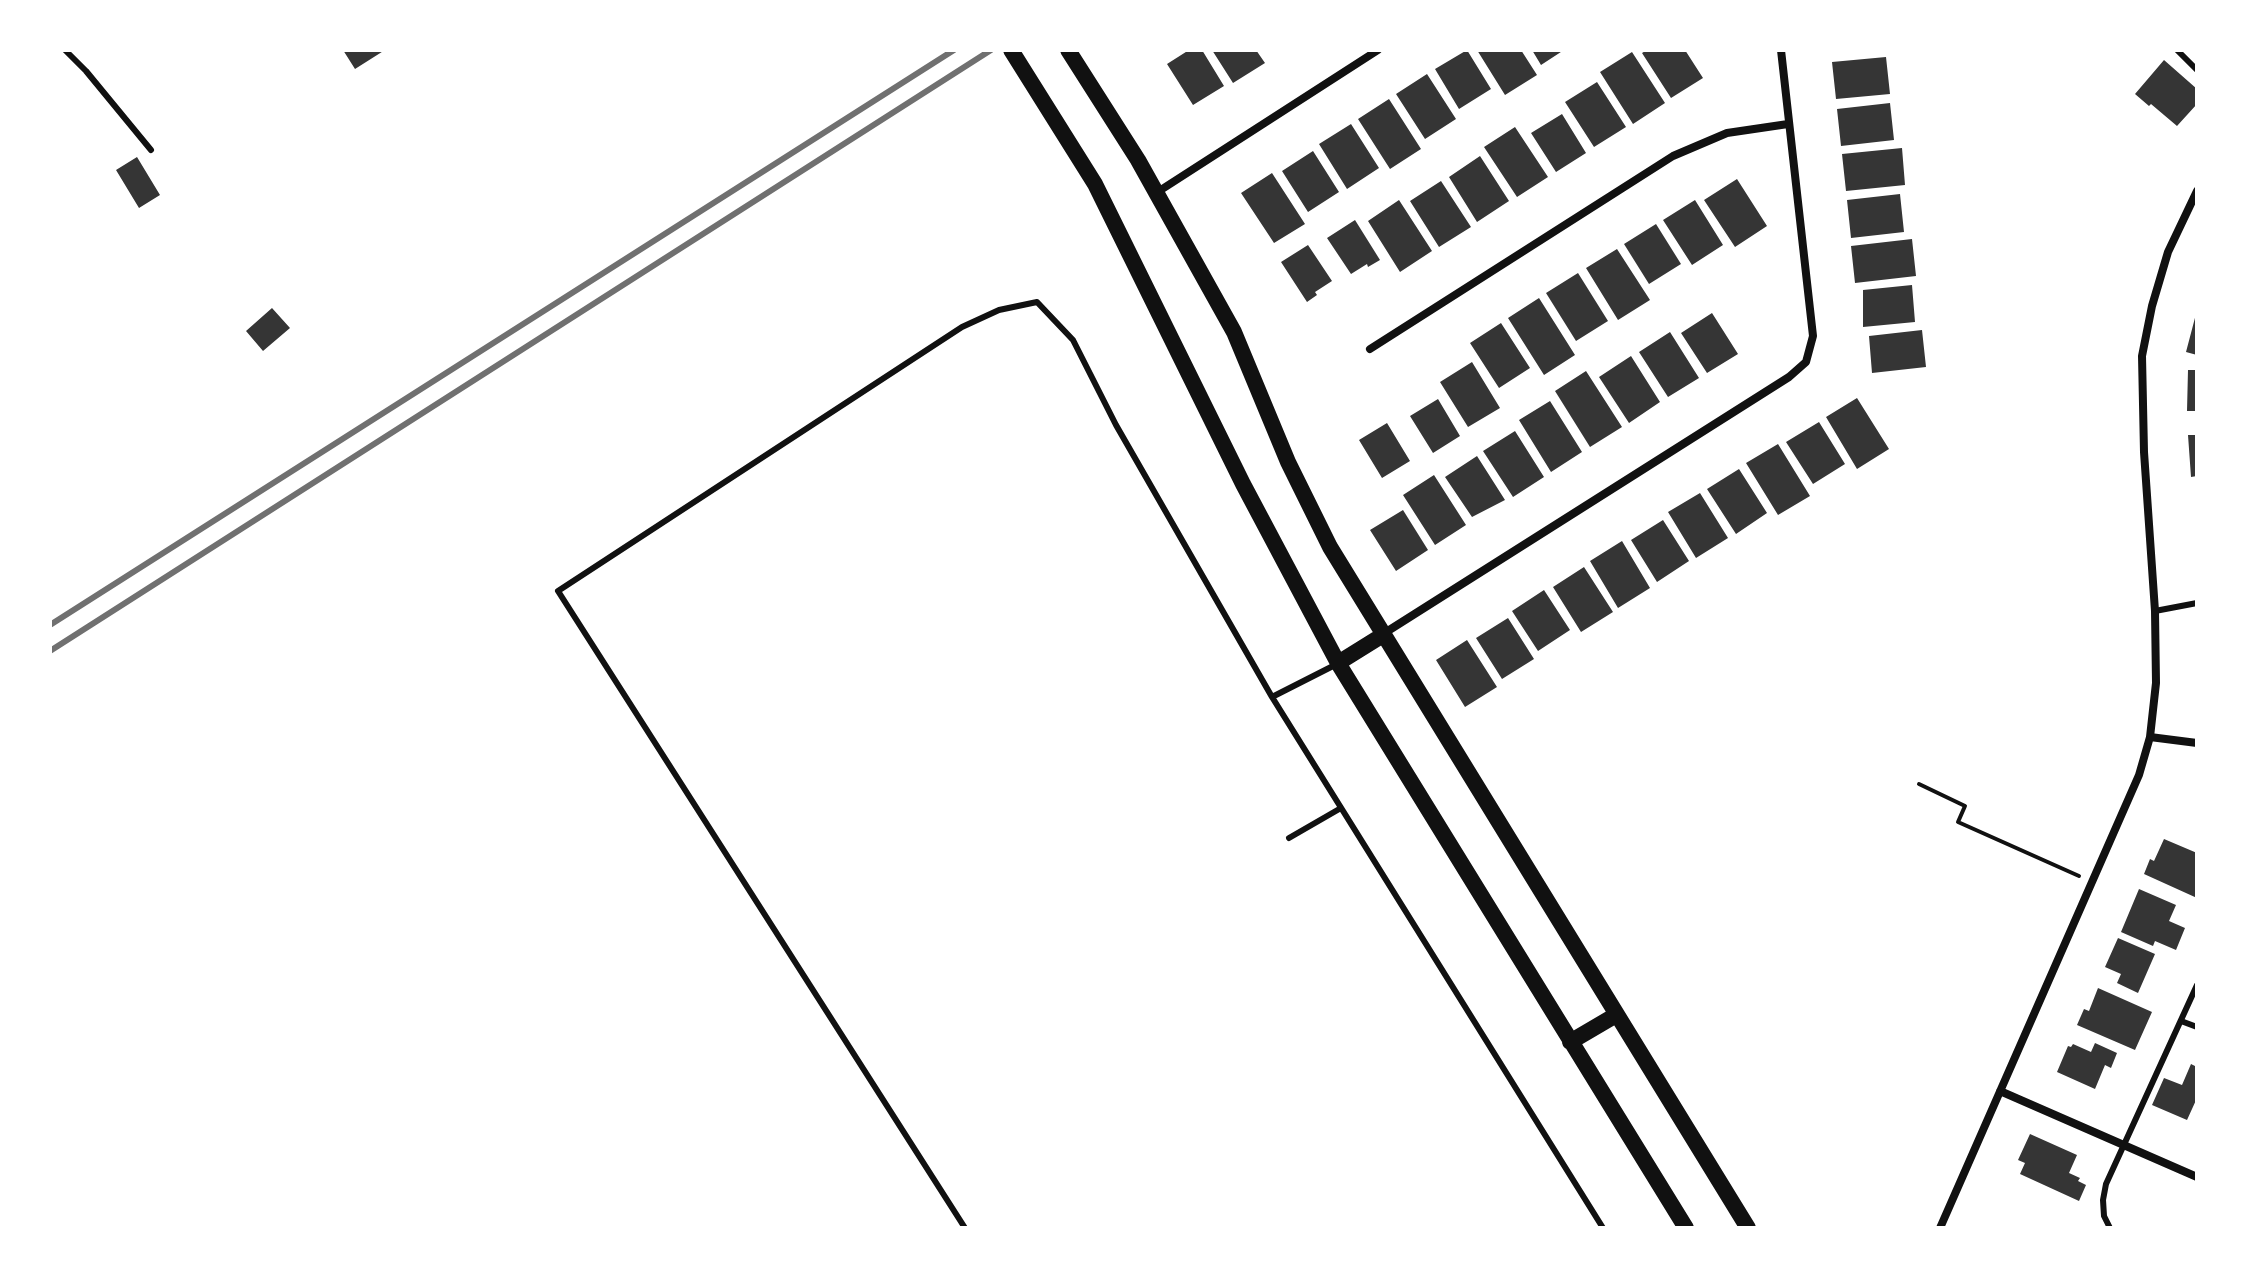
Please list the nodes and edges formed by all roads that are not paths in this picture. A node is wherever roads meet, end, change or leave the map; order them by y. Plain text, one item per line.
1 (65, 50) edge
2 (1011, 50) edge
3 (1068, 50) edge
4 (1378, 50) edge
5 (1781, 50) edge
6 (2177, 50) edge
7 (2197, 70) edge
8 (1788, 124) junction
9 (151, 150) dead end
10 (2197, 191) edge
11 (1156, 193) junction
12 (1370, 349) dead end
13 (2197, 603) edge
14 (2155, 611) junction
15 (1383, 635) junction
16 (1338, 663) junction
17 (1272, 697) junction
18 (2150, 737) junction
19 (2197, 743) edge
20 (1341, 808) junction
21 (1289, 838) dead end
22 (2197, 985) edge
23 (1616, 1015) junction
24 (2181, 1021) junction
25 (2197, 1027) edge
26 (1570, 1042) junction
27 (2000, 1091) junction
28 (2123, 1145) junction
29 (2197, 1177) edge
30 (965, 1228) edge
31 (1603, 1228) edge
32 (1686, 1228) edge
33 (1748, 1228) edge
34 (1940, 1228) edge
35 (2110, 1228) edge

1 - 9 lane
2 - 16 main road
3 - 11 main road
4 - 11 street
5 - 8 street
6 - 7 lane
8 - 12 street
8 - 15 street
10 - 14 street
11 - 15 main road
13 - 14 lane
14 - 18 street
15 - 16 main road
15 - 23 main road
16 - 17 lane
16 - 26 main road
17 - 20 lane
17 - 30 lane
18 - 19 street
18 - 27 street
20 - 21 lane
20 - 31 lane
22 - 24 lane
23 - 26 main road
23 - 33 main road
24 - 25 lane
24 - 28 lane
26 - 32 main road
27 - 28 street
27 - 34 street
28 - 29 street
28 - 35 lane

